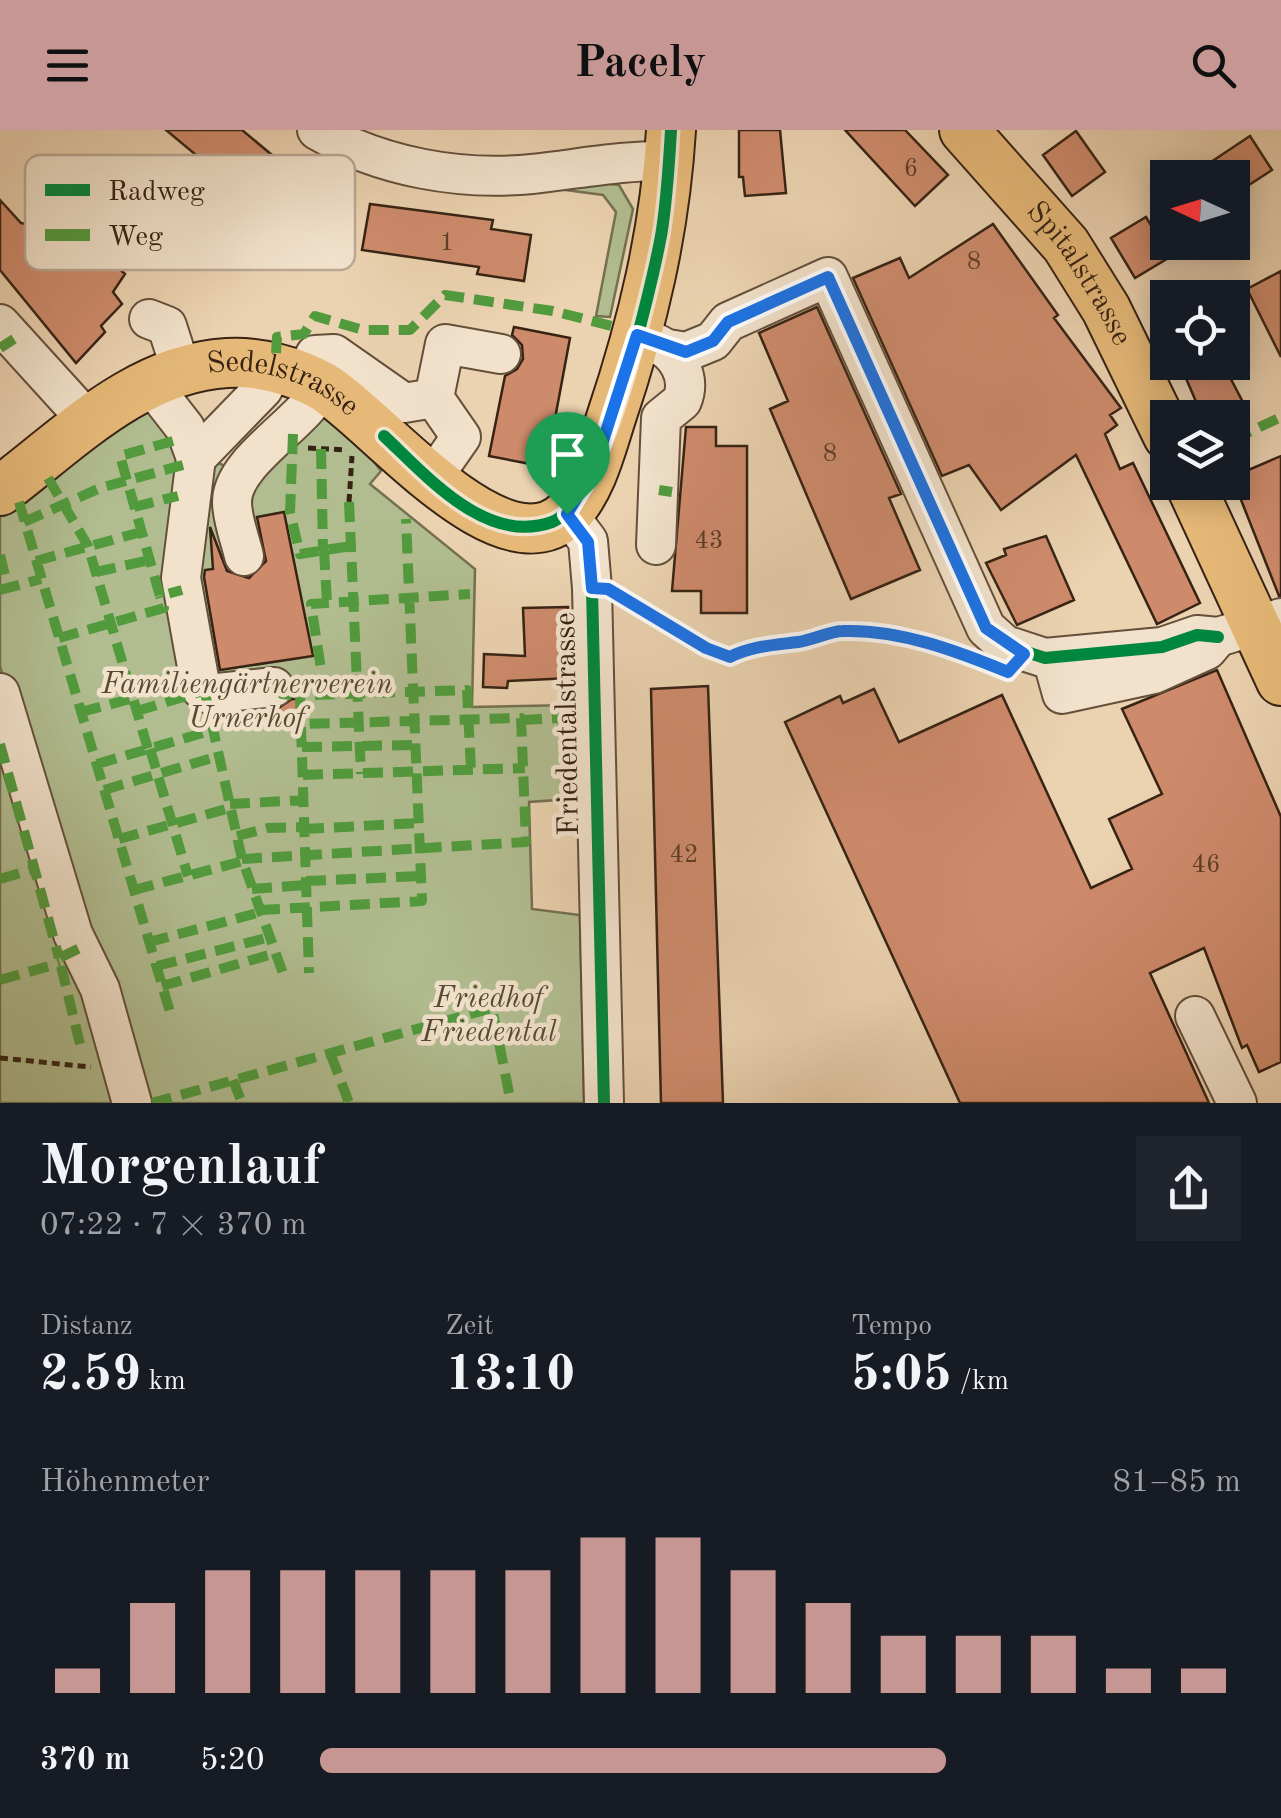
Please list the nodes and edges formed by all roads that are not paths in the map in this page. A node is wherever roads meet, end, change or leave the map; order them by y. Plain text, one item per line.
1 (317, 130) edge
2 (964, 130) edge
3 (670, 146) edge
4 (149, 319) dead end
5 (0, 324) edge
6 (653, 342) junction
7 (501, 354) dead end
8 (165, 376) junction
9 (300, 378) junction
10 (434, 398) junction
11 (1150, 400) edge
12 (90, 423) junction
13 (196, 458) junction
14 (431, 480) junction
15 (0, 490) edge
16 (1197, 500) edge
17 (567, 514) junction
18 (656, 544) dead end
19 (244, 556) dead end
20 (1251, 627) edge
21 (1281, 680) edge
22 (274, 687) dead end
23 (0, 694) edge
24 (1195, 1016) dead end
25 (132, 1103) edge
26 (604, 1103) edge
27 (1236, 1103) edge

1 - 3 street
2 - 11 main road, Spitalstrasse
3 - 6 main road
4 - 8 street
5 - 12 street
6 - 17 main road
6 - 18 street
6 - 20 street
7 - 10 street
8 - 9 main road, Sedelstrasse
8 - 12 main road, Sedelstrasse
8 - 13 street
9 - 10 street
9 - 13 street
9 - 14 main road, Sedelstrasse
9 - 19 street
10 - 14 street
12 - 15 main road, Sedelstrasse
13 - 22 street
14 - 17 main road, Sedelstrasse
16 - 20 main road
17 - 26 street, Friedentalstrasse
20 - 21 main road
23 - 25 street
24 - 27 street

